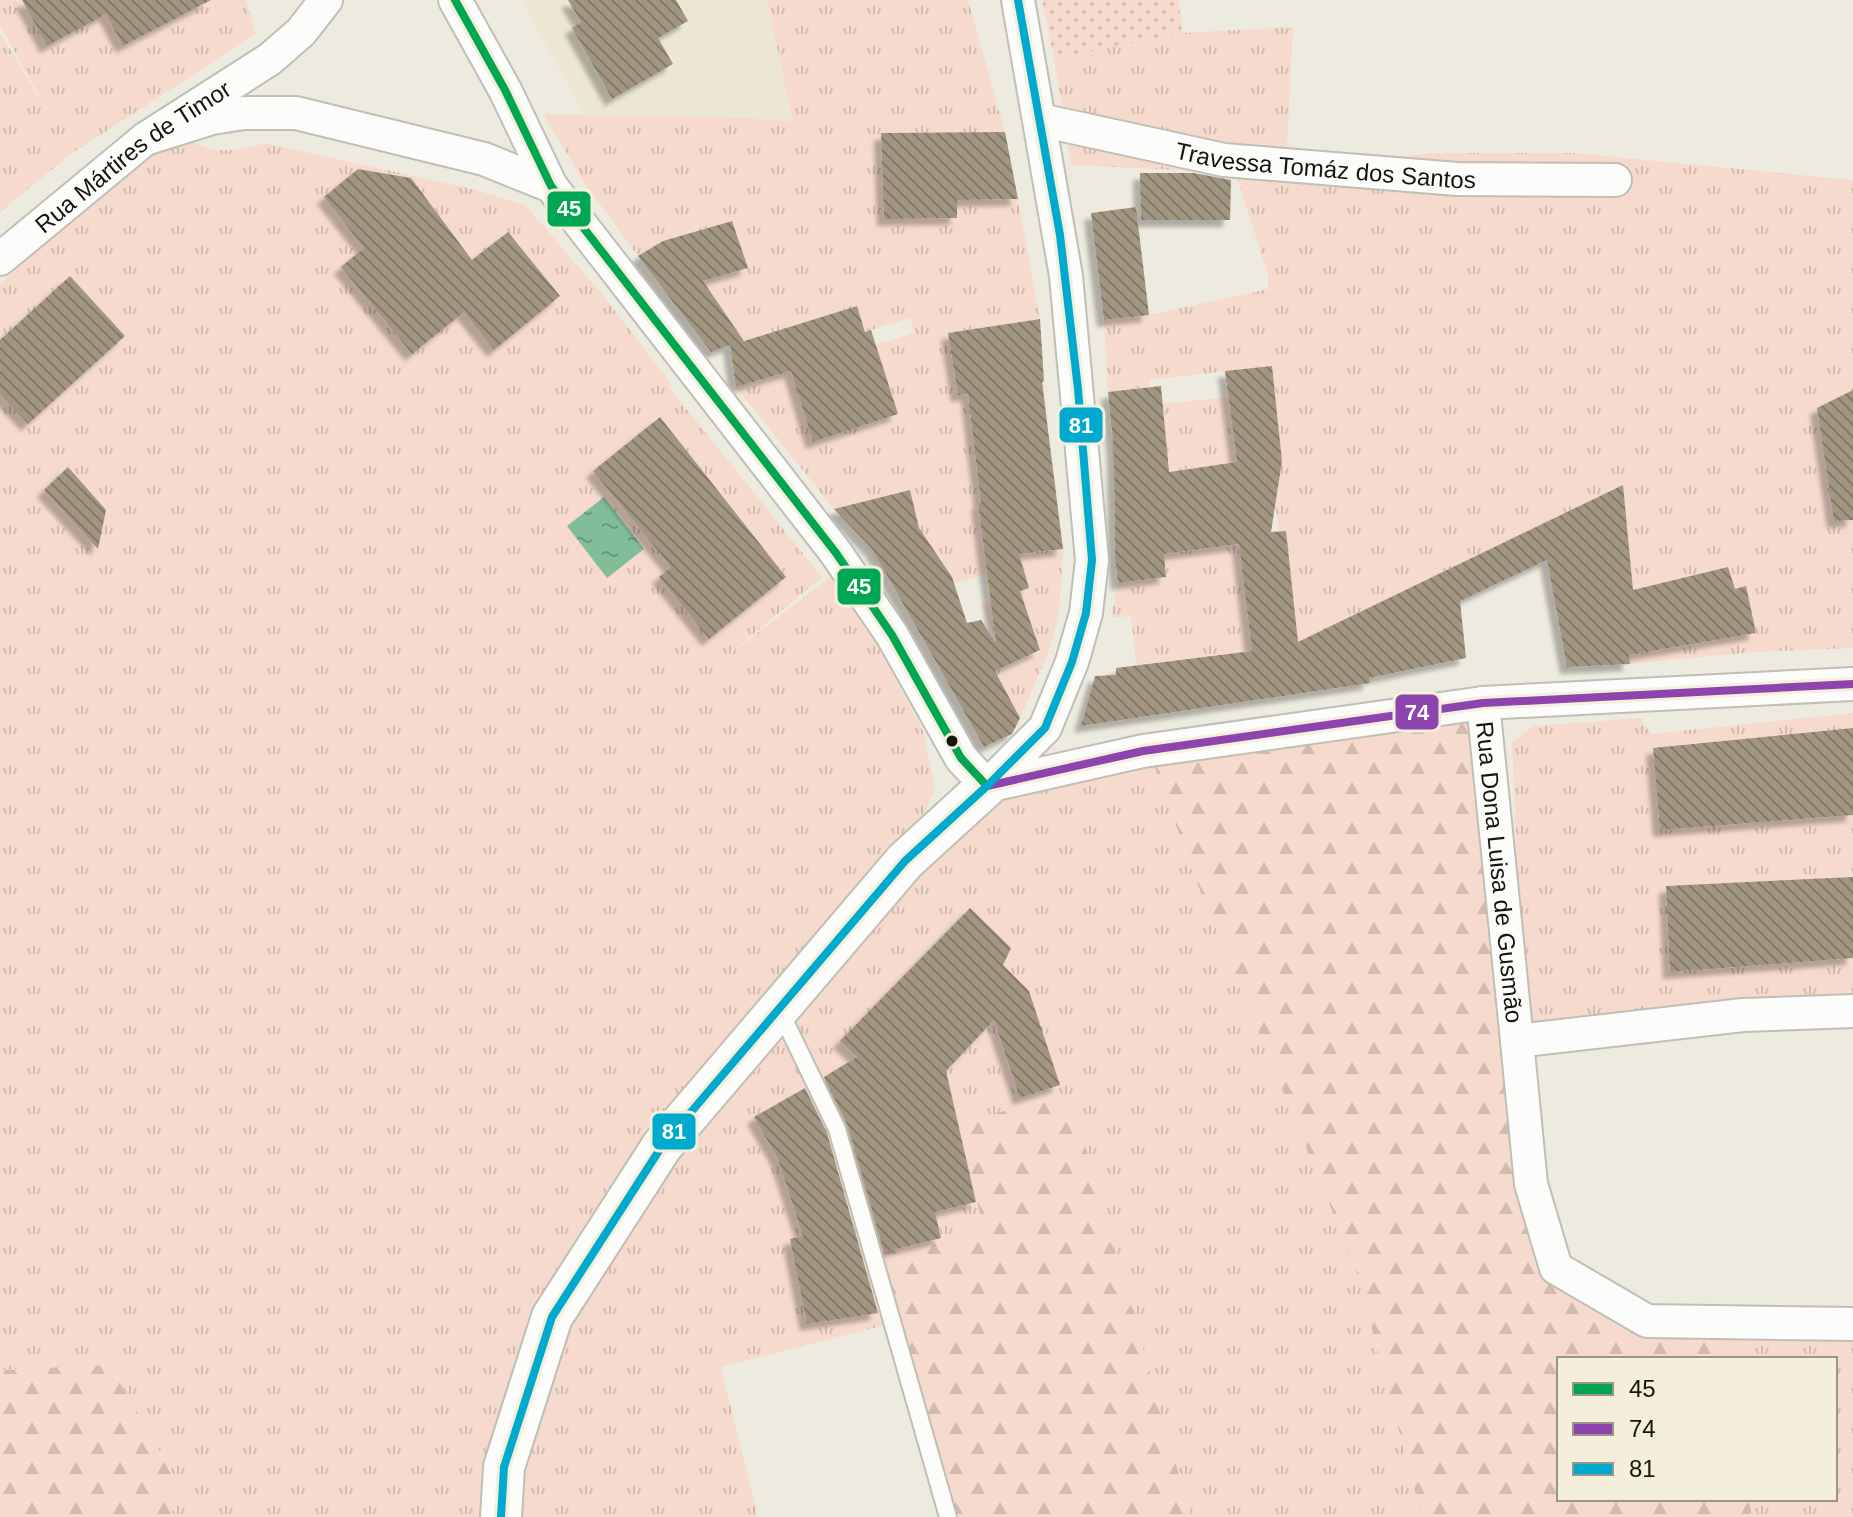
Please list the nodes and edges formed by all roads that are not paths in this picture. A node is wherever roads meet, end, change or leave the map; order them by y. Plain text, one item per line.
1 (326, 0) edge
2 (455, 0) edge
3 (1018, 0) edge
4 (1040, 120) junction
5 (145, 139) junction
6 (1615, 180) dead end
7 (551, 186) junction
8 (0, 259) edge
9 (1853, 684) edge
10 (1483, 703) junction
11 (987, 786) junction
12 (778, 1008) junction
13 (1853, 1011) edge
14 (1517, 1041) junction
15 (1853, 1324) edge
16 (501, 1517) edge
17 (948, 1517) edge

1 - 5 street, Rua Mártires de Timor
2 - 7 street
3 - 4 street
4 - 6 street, Travessa Tomáz dos Santos
4 - 11 street
5 - 7 street
5 - 8 street, Rua Mártires de Timor
7 - 11 street
9 - 10 street
10 - 11 street
10 - 14 street, Rua Dona Luisa de Gusmão
11 - 12 street
12 - 16 street
12 - 17 lane
13 - 14 street, Rua Dona Luisa de Gusmão
14 - 15 street, Rua Dona Luisa de Gusmão

